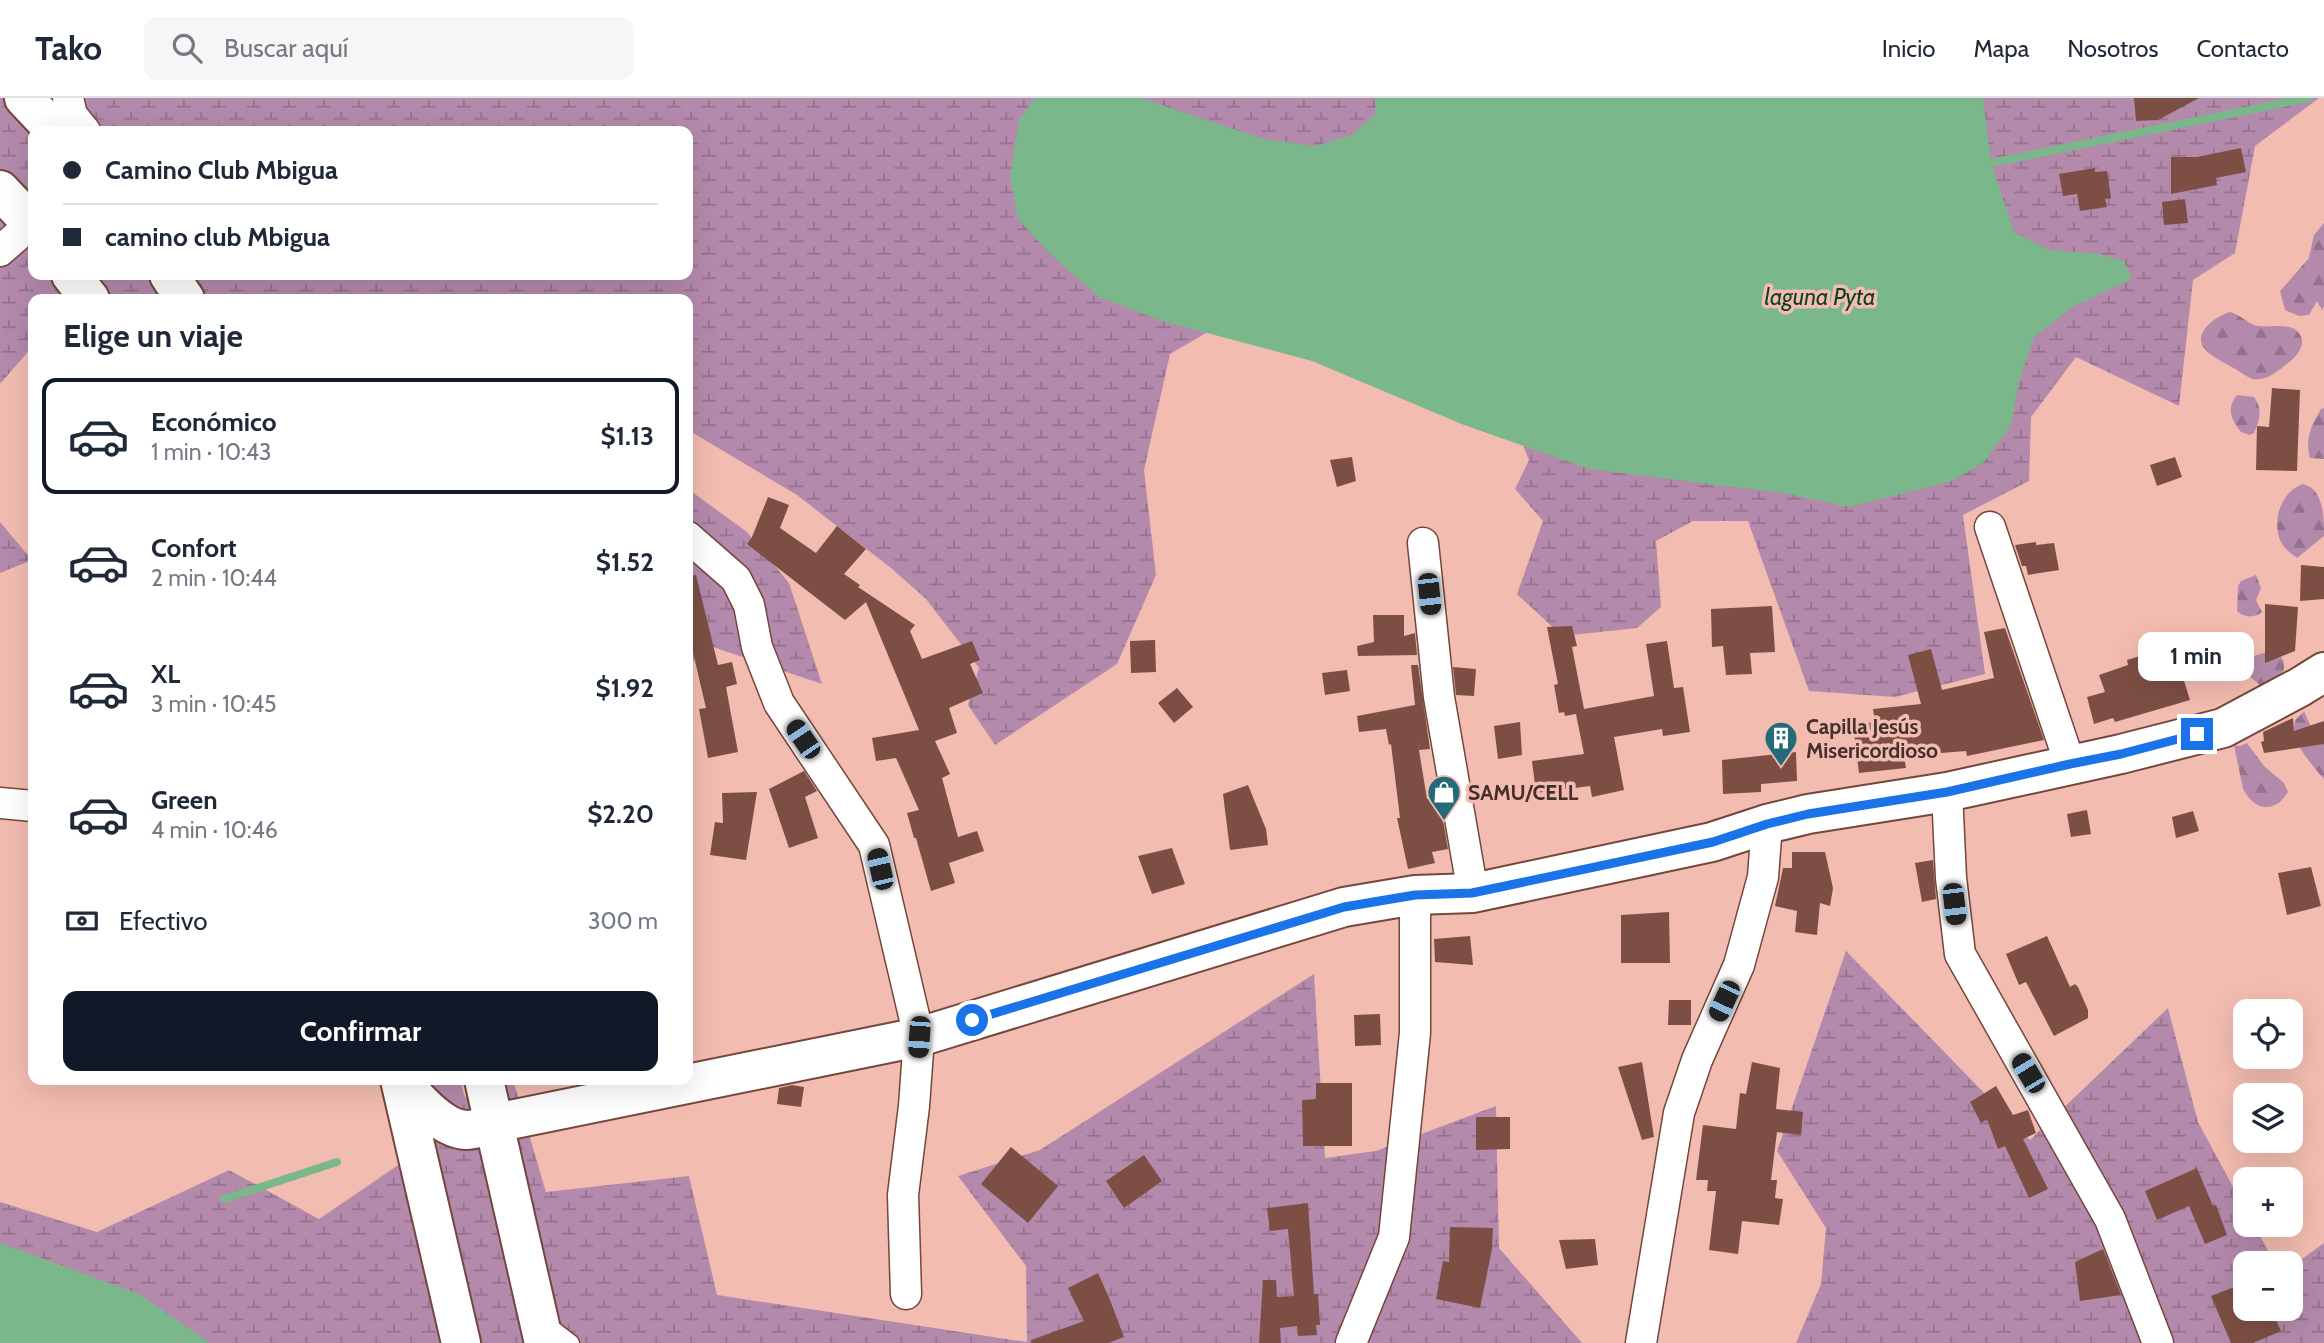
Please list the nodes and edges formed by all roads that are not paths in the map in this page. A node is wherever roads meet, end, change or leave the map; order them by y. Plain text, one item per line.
1 (24, 98) edge
2 (68, 98) edge
3 (50, 126) edge
4 (81, 126) edge
5 (0, 190) edge
6 (28, 218) edge
7 (28, 227) edge
8 (0, 251) edge
9 (75, 280) edge
10 (86, 294) edge
11 (1990, 527) dead end
12 (693, 541) edge
13 (1423, 543) dead end
14 (2324, 672) edge
15 (2070, 764) junction
16 (1947, 792) junction
17 (0, 803) edge
18 (28, 806) edge
19 (1767, 824) junction
20 (1472, 893) junction
21 (1415, 895) junction
22 (919, 1037) junction
23 (693, 1083) edge
24 (401, 1085) edge
25 (404, 1085) edge
26 (485, 1085) edge
27 (682, 1085) edge
28 (495, 1123) junction
29 (906, 1294) dead end
30 (541, 1330) edge
31 (461, 1343) edge
32 (571, 1343) edge
33 (1351, 1343) edge
34 (1641, 1343) edge
35 (2158, 1343) edge

1 - 3 main road
2 - 4 street
5 - 6 main road
7 - 8 street
9 - 10 main road
11 - 15 street
12 - 22 street
13 - 20 street
14 - 15 main road
15 - 16 main road
16 - 19 main road
16 - 35 street
17 - 18 street
19 - 20 main road
19 - 34 street
20 - 21 main road
21 - 22 main road
21 - 33 street
22 - 23 main road
22 - 29 street
24 - 31 main road
25 - 28 main road
26 - 28 main road
27 - 28 main road
28 - 30 main road
30 - 32 lane

